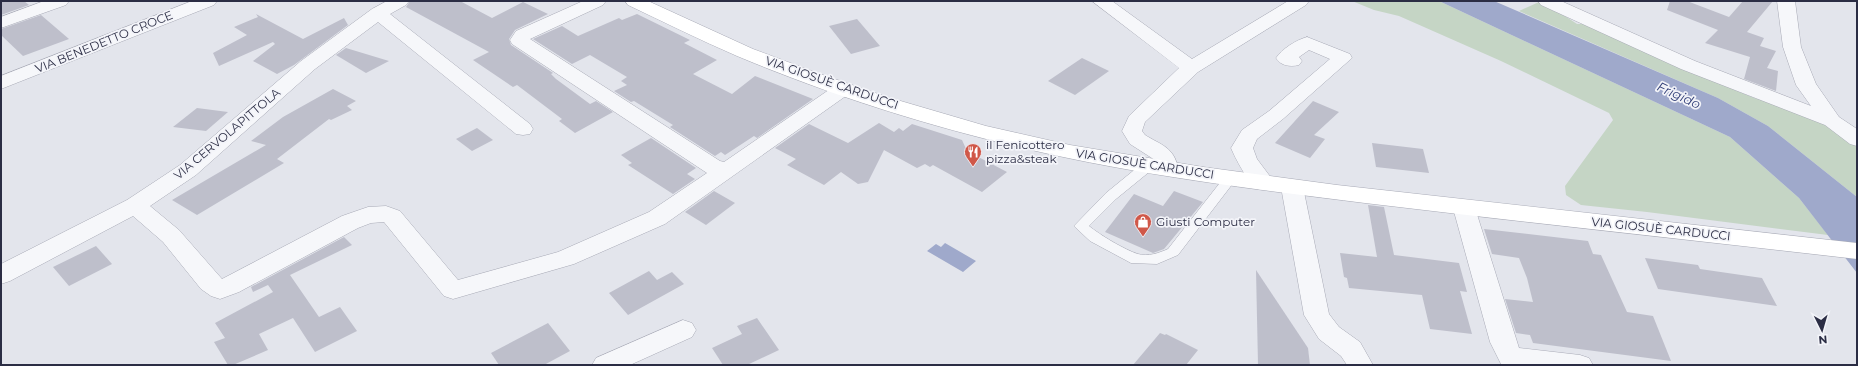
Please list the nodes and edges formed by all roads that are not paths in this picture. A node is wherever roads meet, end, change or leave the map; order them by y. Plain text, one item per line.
1 (60, 1) edge
2 (208, 1) edge
3 (400, 1) edge
4 (597, 1) edge
5 (634, 1) edge
6 (1101, 1) edge
7 (1300, 1) edge
8 (1547, 1) edge
9 (1786, 1) edge
10 (378, 13) junction
11 (1, 23) edge
12 (1292, 61) dead end
13 (1191, 68) junction
14 (1, 83) edge
15 (843, 89) junction
16 (1832, 120) junction
17 (523, 129) dead end
18 (1857, 139) edge
19 (1158, 167) junction
20 (728, 169) junction
21 (1231, 178) junction
22 (1264, 183) junction
23 (1292, 187) junction
24 (135, 205) junction
25 (1464, 208) junction
26 (1857, 251) edge
27 (1, 275) edge
28 (683, 330) dead end
29 (1512, 361) edge
30 (605, 365) edge
31 (1360, 365) edge
32 (1580, 365) edge

1 - 11 street
2 - 14 street, VIA BENEDETTO CROCE
3 - 10 street, VIA CERVOLAPITTOLA
4 - 20 street
5 - 15 main road, VIA GIOSUÈ CARDUCCI
6 - 13 street
7 - 13 street
8 - 16 street
9 - 16 street
10 - 17 street
10 - 24 street, VIA CERVOLAPITTOLA
12 - 22 street
13 - 19 street
15 - 19 main road, VIA GIOSUÈ CARDUCCI
15 - 20 street
16 - 18 street
19 - 21 main road, VIA GIOSUÈ CARDUCCI
19 - 21 lane
20 - 24 street
21 - 22 main road, VIA GIOSUÈ CARDUCCI
22 - 23 main road, VIA GIOSUÈ CARDUCCI
23 - 25 main road, VIA GIOSUÈ CARDUCCI
23 - 31 street
24 - 27 street, VIA CERVOLAPITTOLA
25 - 26 main road, VIA GIOSUÈ CARDUCCI
25 - 29 street
28 - 30 street
29 - 32 street

